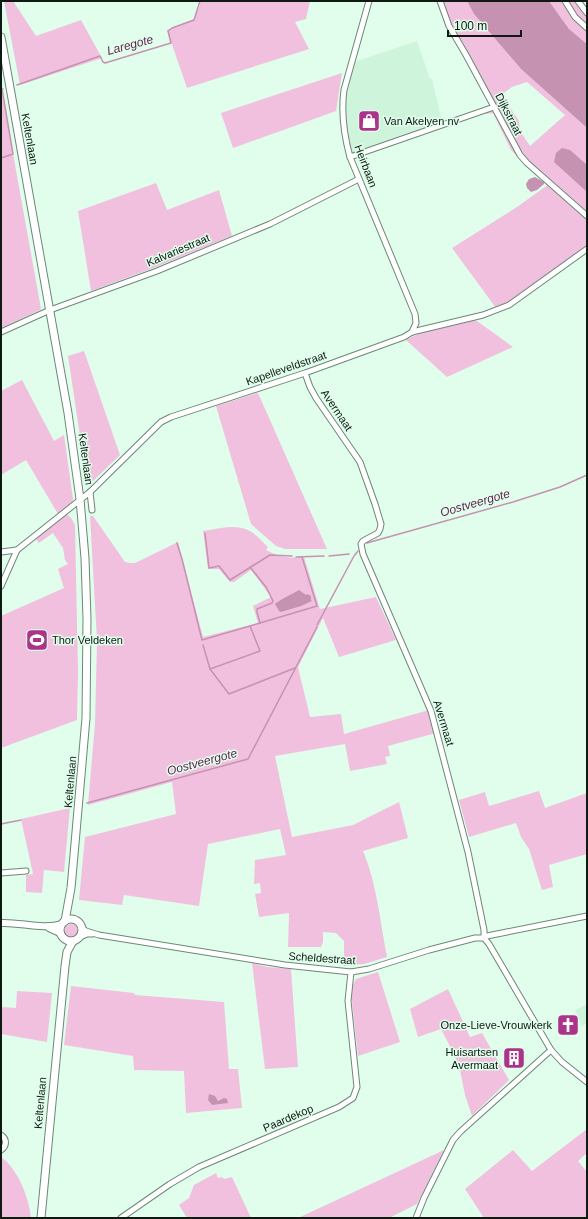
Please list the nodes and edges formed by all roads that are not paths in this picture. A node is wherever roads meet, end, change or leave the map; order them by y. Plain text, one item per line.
1 (369, 1) edge
2 (440, 1) edge
3 (564, 1) edge
4 (578, 1) edge
5 (587, 13) edge
6 (587, 28) edge
7 (1, 37) edge
8 (494, 107) junction
9 (350, 157) junction
10 (359, 179) junction
11 (587, 216) edge
12 (587, 249) edge
13 (50, 310) junction
14 (1, 332) edge
15 (412, 332) junction
16 (304, 373) junction
17 (90, 492) junction
18 (80, 499) junction
19 (92, 510) dead end
20 (17, 550) junction
21 (1, 552) edge
22 (1, 586) edge
23 (26, 871) dead end
24 (1, 873) edge
25 (71, 888) junction
26 (587, 916) edge
27 (76, 921) junction
28 (1, 923) edge
29 (63, 923) junction
30 (41, 926) junction
31 (82, 928) junction
32 (61, 935) junction
33 (99, 935) junction
34 (80, 937) junction
35 (484, 938) junction
36 (73, 941) junction
37 (65, 966) junction
38 (351, 972) junction
39 (551, 1050) junction
40 (587, 1082) edge
41 (1, 1135) edge
42 (1, 1150) edge
43 (41, 1218) edge
44 (121, 1218) edge
45 (416, 1218) edge

1 - 9 street, Heirbaan
2 - 8 street, Dijkstraat
3 - 6 street
4 - 5 street
7 - 13 main road, Keltenlaan
8 - 9 street
8 - 11 street, Dijkstraat
9 - 10 street, Heirbaan
10 - 13 street, Kalvariestraat
10 - 15 street, Heirbaan
12 - 15 street, Kapelleveldstraat
13 - 14 street, Kalvariestraat
13 - 18 main road, Keltenlaan
15 - 16 street, Kapelleveldstraat
16 - 17 street, Kapelleveldstraat
16 - 35 street, Avermaat
17 - 18 street, Kapelleveldstraat
17 - 19 street
18 - 20 street, Kapelleveldstraat
18 - 25 main road, Keltenlaan
20 - 21 street
20 - 22 street
23 - 24 street
25 - 27 main road, Keltenlaan
25 - 29 main road, Keltenlaan
26 - 35 street, Scheldestraat
27 - 29 main road
27 - 31 main road, Keltenlaan
28 - 30 street
29 - 30 street
29 - 32 main road, Keltenlaan
30 - 32 street
31 - 33 street, Scheldestraat
31 - 34 main road
32 - 36 main road
32 - 37 main road, Keltenlaan
33 - 34 street, Scheldestraat
33 - 38 street, Scheldestraat
34 - 36 main road
35 - 38 street, Scheldestraat
35 - 39 street, Avermaat
36 - 37 main road, Keltenlaan
37 - 43 main road, Keltenlaan
38 - 44 street, Paardekop
39 - 40 street, Avermaat
39 - 45 street
41 - 42 street

